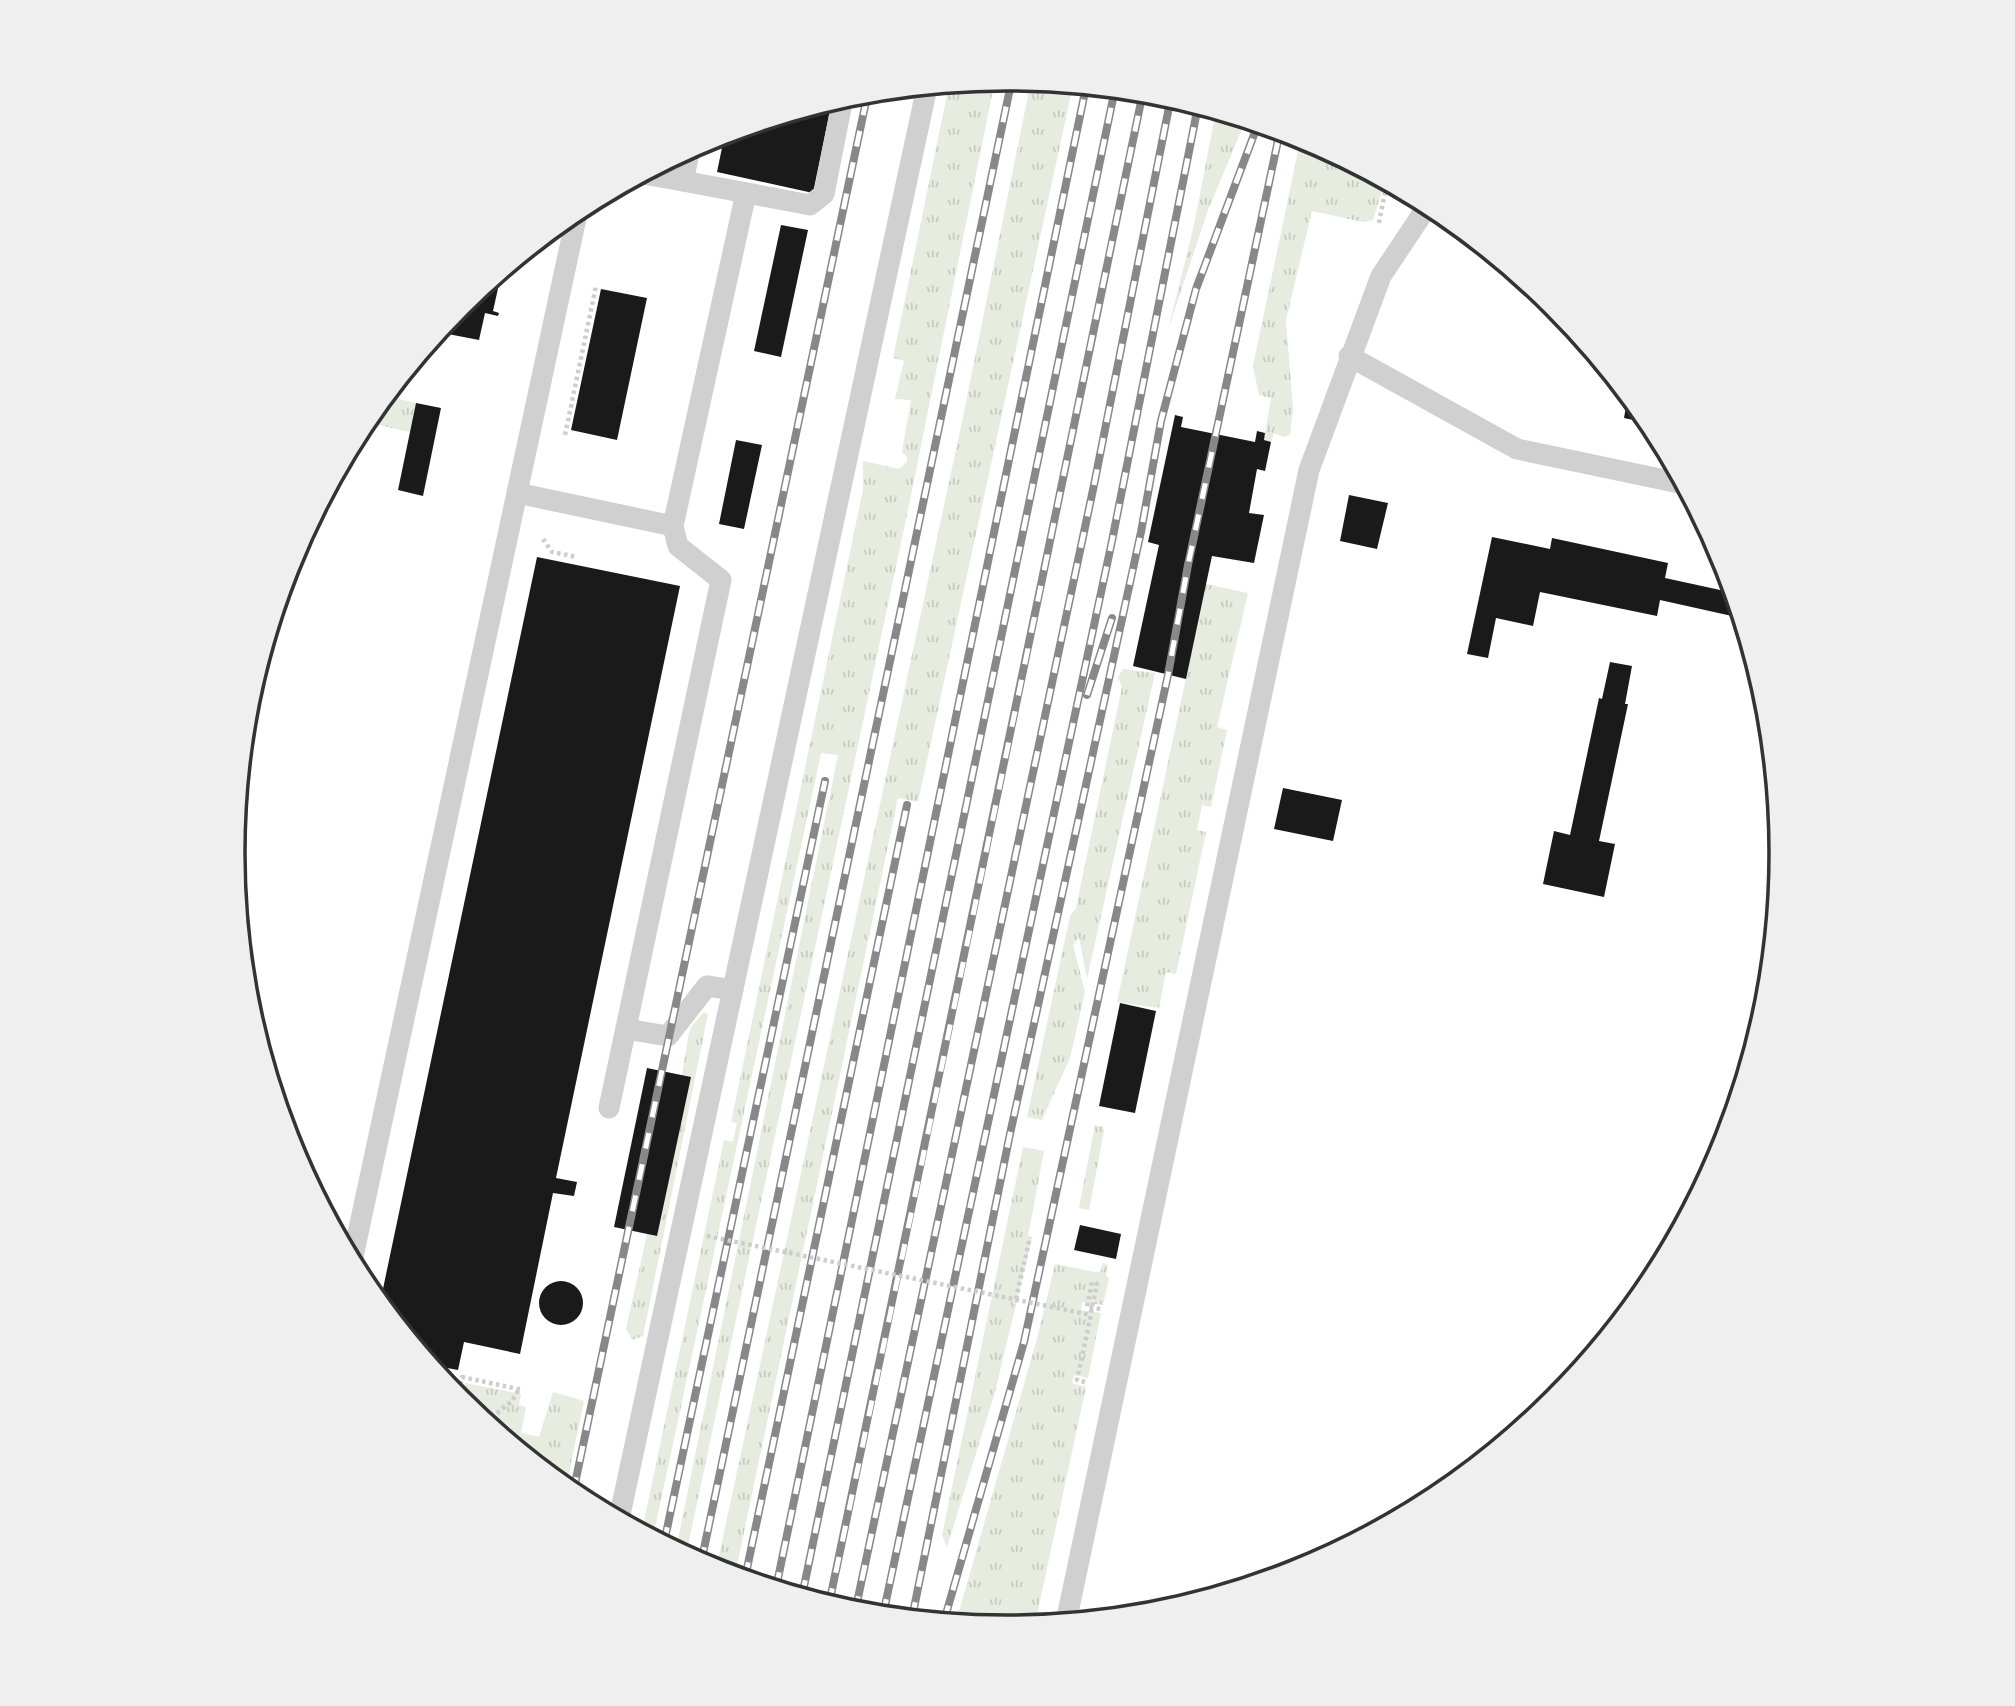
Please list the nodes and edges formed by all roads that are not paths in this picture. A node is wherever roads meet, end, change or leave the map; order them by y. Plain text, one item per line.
1 (925, 96) edge
2 (841, 110) edge
3 (687, 162) edge
4 (658, 176) edge
5 (683, 180) junction
6 (746, 193) junction
7 (1423, 214) edge
8 (574, 226) edge
9 (1349, 356) junction
10 (1672, 482) edge
11 (517, 493) junction
12 (673, 526) junction
13 (733, 990) junction
14 (626, 1029) junction
15 (609, 1108) dead end
16 (355, 1246) edge
17 (622, 1510) edge
18 (1068, 1612) edge

1 - 13 lane
2 - 6 lane
3 - 5 lane
4 - 5 lane
5 - 6 lane
6 - 12 lane
7 - 9 lane
8 - 11 lane
9 - 10 lane
9 - 18 lane
11 - 12 lane
11 - 16 lane
12 - 14 lane
13 - 14 lane
13 - 17 lane
14 - 15 lane

